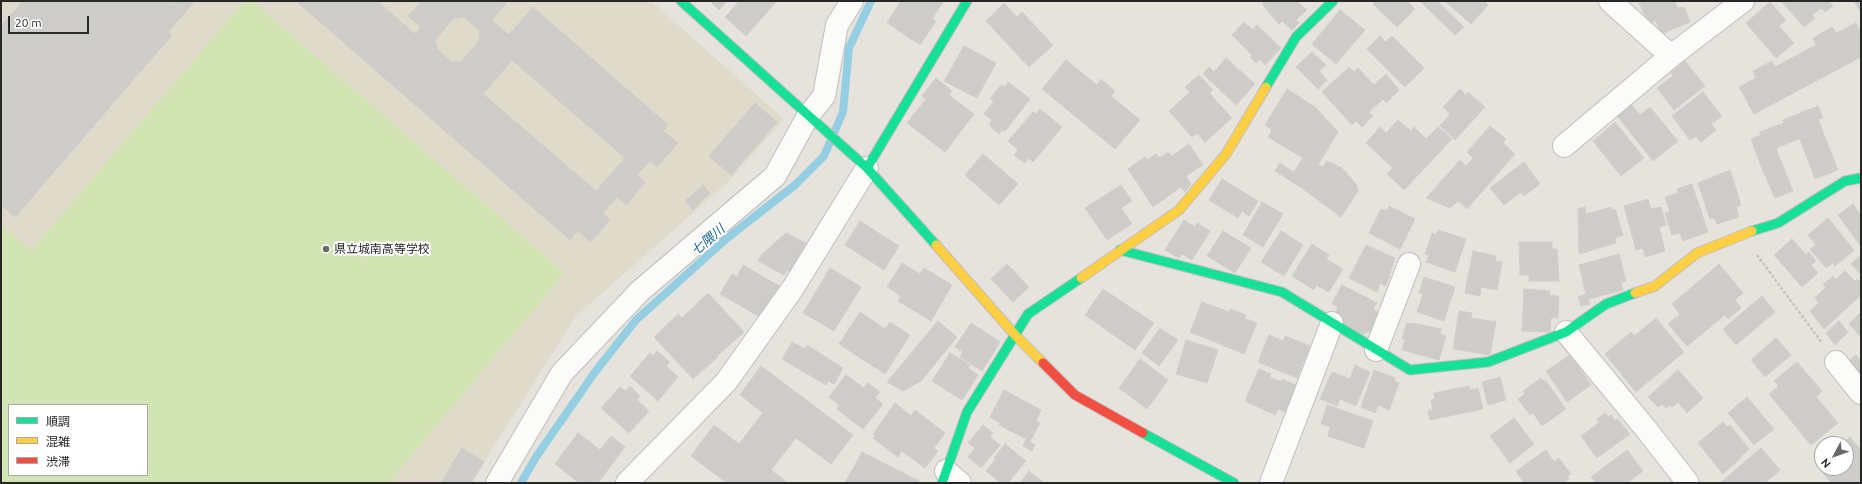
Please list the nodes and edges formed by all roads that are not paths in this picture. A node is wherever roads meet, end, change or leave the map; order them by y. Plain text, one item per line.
1 (681, 1) edge
2 (852, 1) edge
3 (967, 1) edge
4 (1333, 1) edge
5 (1610, 1) edge
6 (1743, 1) edge
7 (1671, 56) junction
8 (815, 122) junction
9 (1564, 146) dead end
10 (860, 162) junction
11 (1861, 178) edge
12 (1120, 250) junction
13 (1409, 264) dead end
14 (1332, 323) junction
15 (1566, 332) junction
16 (1015, 335) junction
17 (1376, 350) junction
18 (1836, 362) road end
19 (1861, 393) edge
20 (949, 479) edge
21 (496, 483) edge
22 (627, 483) edge
23 (1234, 483) edge
24 (1271, 483) edge
25 (1688, 483) edge

1 - 8 street
2 - 8 street
3 - 10 street
4 - 12 street
5 - 7 street
6 - 7 street
7 - 9 street
8 - 10 street
8 - 21 street
10 - 16 street
10 - 22 street
11 - 15 street
12 - 14 street
12 - 16 street
13 - 17 street
14 - 17 street
14 - 24 street
15 - 17 street
15 - 25 street
16 - 20 street
16 - 23 street
18 - 19 street

